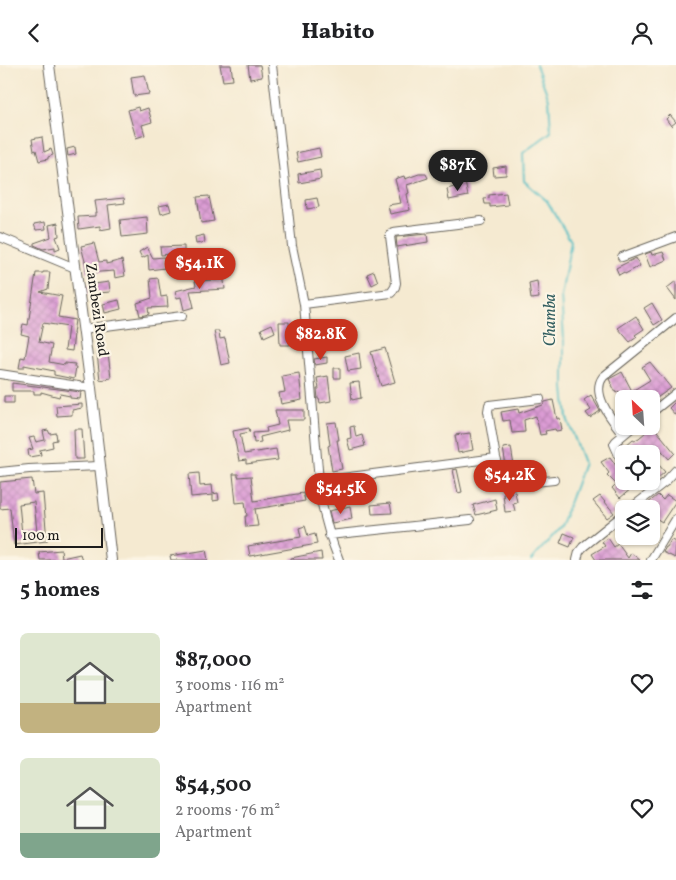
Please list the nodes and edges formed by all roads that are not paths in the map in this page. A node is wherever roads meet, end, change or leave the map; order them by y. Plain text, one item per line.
1 (49, 65) edge
2 (272, 65) edge
3 (480, 221) dead end
4 (0, 237) edge
5 (676, 237) edge
6 (622, 257) dead end
7 (75, 268) junction
8 (304, 304) junction
9 (182, 316) dead end
10 (676, 318) edge
11 (83, 329) junction
12 (0, 374) edge
13 (91, 388) junction
14 (676, 393) edge
15 (540, 399) dead end
16 (660, 406) edge
17 (615, 423) edge
18 (622, 435) edge
19 (615, 446) edge
20 (496, 458) junction
21 (99, 466) junction
22 (0, 473) edge
23 (675, 475) edge
24 (554, 480) dead end
25 (319, 481) junction
26 (642, 500) edge
27 (676, 519) edge
28 (470, 520) dead end
29 (615, 521) edge
30 (329, 535) junction
31 (110, 560) edge
32 (339, 560) edge
33 (577, 560) edge
34 (651, 560) edge

1 - 7 main road, Zambezi Road
2 - 8 street
3 - 8 street
4 - 7 street
5 - 6 street
7 - 11 main road, Zambezi Road
8 - 25 street
9 - 11 street
10 - 17 street
11 - 13 main road, Zambezi Road
12 - 13 street
13 - 21 main road, Zambezi Road
14 - 16 street
15 - 20 street
18 - 19 street
20 - 24 street
20 - 25 street
21 - 22 street
21 - 31 main road, Zambezi Road
23 - 26 street
25 - 30 street
27 - 34 street
28 - 30 street
29 - 33 street
30 - 32 street

